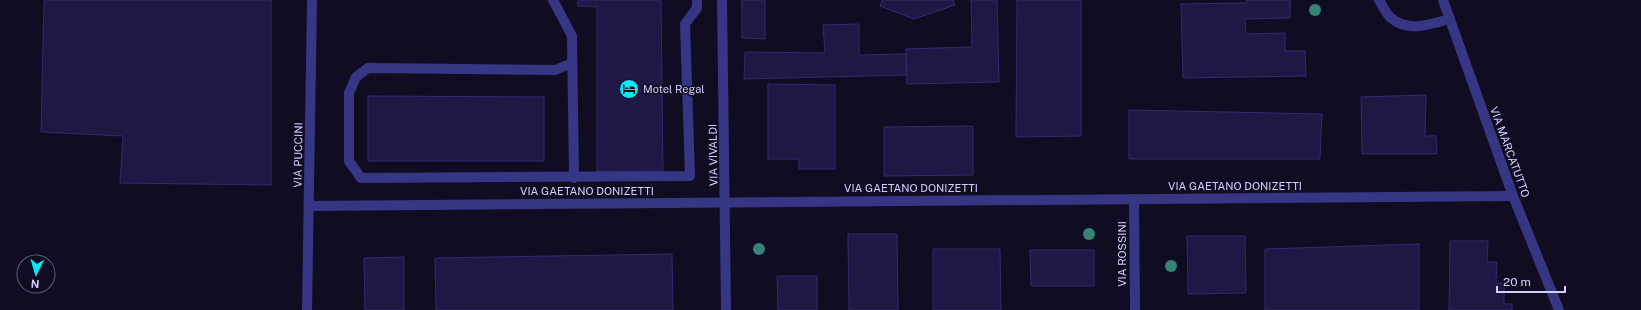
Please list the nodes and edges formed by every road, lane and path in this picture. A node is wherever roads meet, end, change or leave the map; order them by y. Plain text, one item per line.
1 (312, 0) edge
2 (553, 0) edge
3 (697, 0) edge
4 (722, 0) edge
5 (1378, 0) edge
6 (1443, 0) edge
7 (1450, 19) junction
8 (572, 64) junction
9 (574, 178) junction
10 (1513, 196) junction
11 (1134, 199) junction
12 (726, 202) junction
13 (310, 206) junction
14 (307, 310) edge
15 (726, 310) edge
16 (1135, 310) edge
17 (1559, 310) edge

1 - 13 street, VIA PUCCINI
2 - 8 street
3 - 9 street
4 - 12 street, VIA VIVALDI
5 - 7 street
6 - 7 street, VIA MARCATUTTO
7 - 10 street, VIA MARCATUTTO
8 - 9 street
8 - 9 street
10 - 11 street, VIA GAETANO DONIZETTI
10 - 17 street, VIA MARCATUTTO
11 - 12 street, VIA GAETANO DONIZETTI
11 - 16 street, VIA ROSSINI
12 - 13 street, VIA GAETANO DONIZETTI
12 - 15 street, VIA VIVALDI
13 - 14 street, VIA PUCCINI

